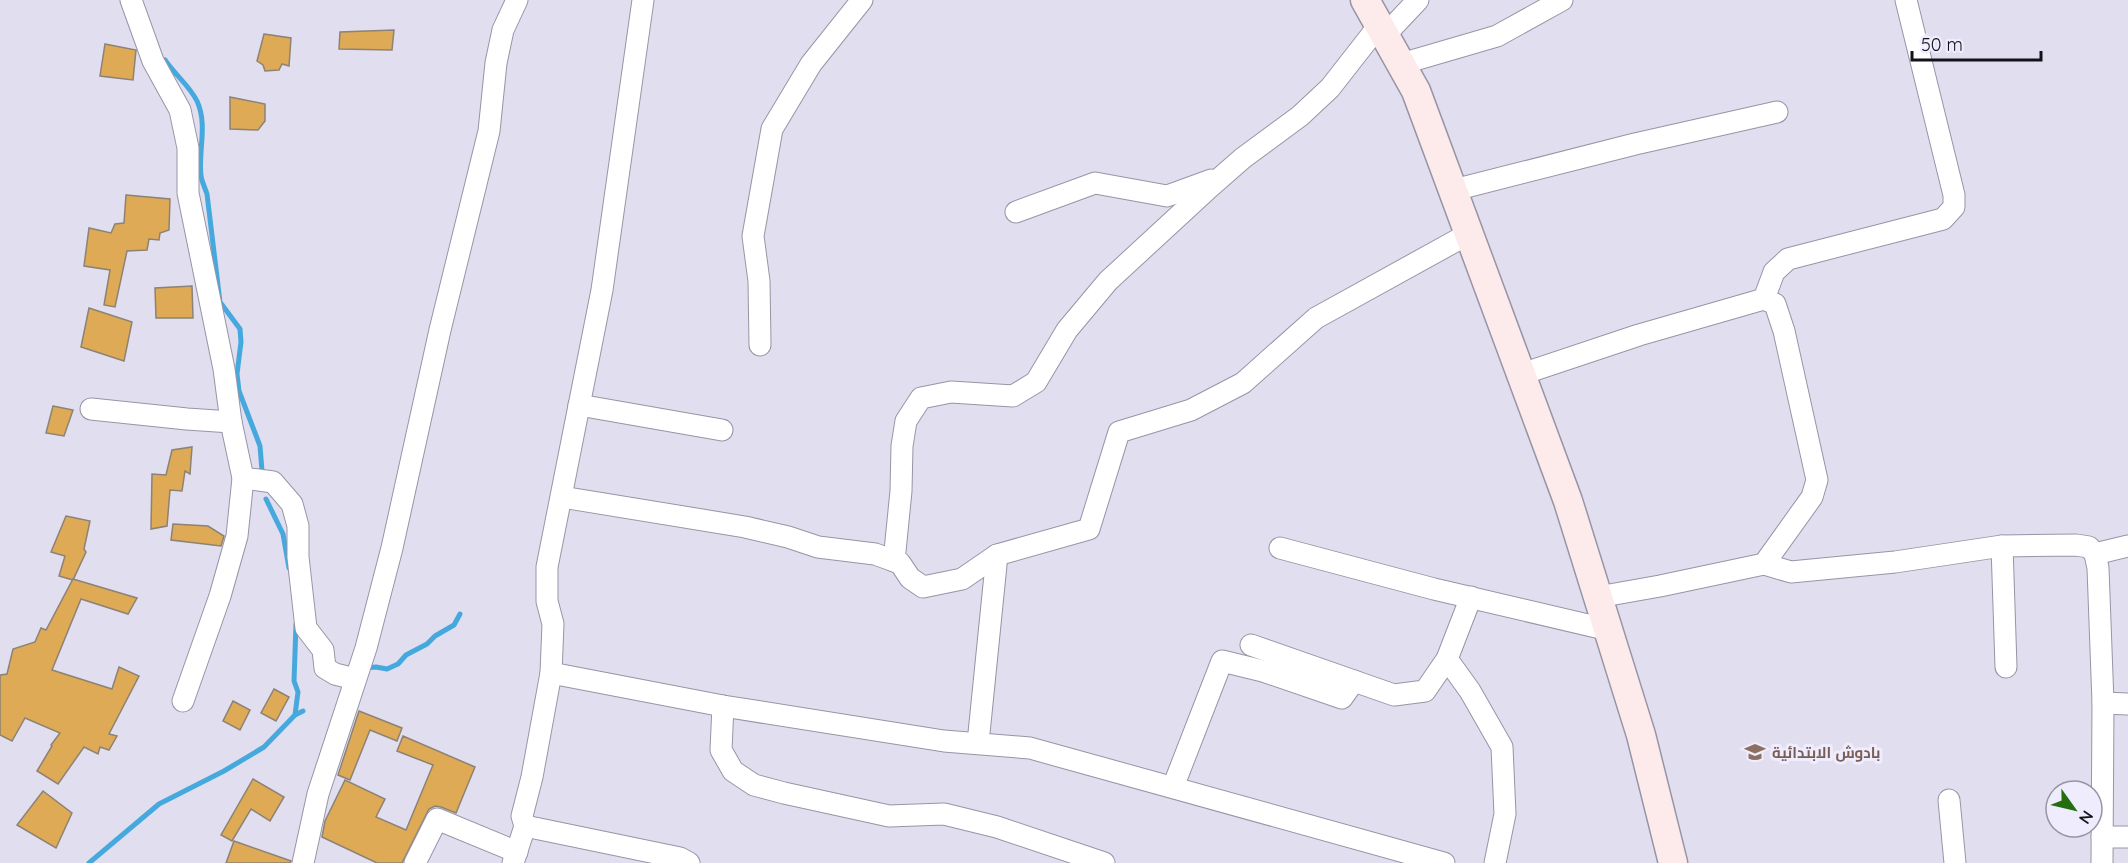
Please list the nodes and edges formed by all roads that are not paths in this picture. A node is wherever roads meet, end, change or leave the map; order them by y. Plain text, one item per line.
1 (131, 0) edge
2 (517, 0) edge
3 (643, 0) edge
4 (862, 0) edge
5 (1365, 0) edge
6 (1418, 0) edge
7 (1562, 0) edge
8 (1906, 0) edge
9 (1382, 30) junction
10 (1401, 64) junction
11 (1777, 112) dead end
12 (1222, 176) junction
13 (1454, 190) junction
14 (1016, 212) dead end
15 (1470, 232) junction
16 (1764, 298) junction
17 (760, 345) dead end
18 (1522, 374) junction
19 (579, 405) junction
20 (91, 409) dead end
21 (231, 422) junction
22 (722, 430) dead end
23 (243, 478) junction
24 (562, 497) junction
25 (2002, 546) junction
26 (2128, 546) edge
27 (1280, 548) dead end
28 (2095, 554) junction
29 (997, 555) junction
30 (894, 561) junction
31 (1764, 564) junction
32 (1471, 597) junction
33 (1598, 597) junction
34 (1609, 630) junction
35 (1251, 645) dead end
36 (1447, 659) junction
37 (2006, 667) dead end
38 (551, 673) junction
39 (355, 679) junction
40 (1354, 681) junction
41 (183, 701) dead end
42 (2103, 703) junction
43 (2128, 704) edge
44 (723, 706) junction
45 (978, 743) junction
46 (2102, 779) edge
47 (1173, 787) junction
48 (1948, 800) dead end
49 (525, 826) junction
50 (2104, 837) edge
51 (2128, 837) edge
52 (2102, 839) edge
53 (515, 858) edge
54 (303, 863) edge
55 (415, 863) edge
56 (689, 863) edge
57 (1104, 863) edge
58 (1444, 863) edge
59 (1495, 863) edge
60 (1674, 863) edge
61 (1955, 863) edge
62 (2102, 863) edge

1 - 21 street
2 - 39 street
3 - 19 street
4 - 17 street
5 - 9 street
6 - 9 street
7 - 10 street
8 - 16 street
9 - 10 street
9 - 12 street
10 - 13 street
11 - 13 street
12 - 14 street
12 - 30 street
13 - 15 street
15 - 18 street
15 - 29 street
16 - 18 street
16 - 31 street
18 - 33 street
19 - 22 street
19 - 24 street
20 - 21 street
21 - 23 street
23 - 39 street
23 - 41 street
24 - 30 street
24 - 38 street
25 - 28 street
25 - 31 street
25 - 37 street
26 - 28 street
27 - 32 street
28 - 42 street
29 - 30 street
29 - 45 street
31 - 33 street
32 - 34 street
32 - 36 street
33 - 34 street
34 - 60 street
35 - 40 street
36 - 40 street
36 - 59 street
38 - 44 street
38 - 49 street
39 - 54 street
40 - 47 street
42 - 43 street
42 - 46 street
44 - 45 street
44 - 57 street
45 - 47 street
47 - 58 street
48 - 61 street
49 - 53 street
49 - 56 street
50 - 51 street
52 - 62 street
53 - 55 street

